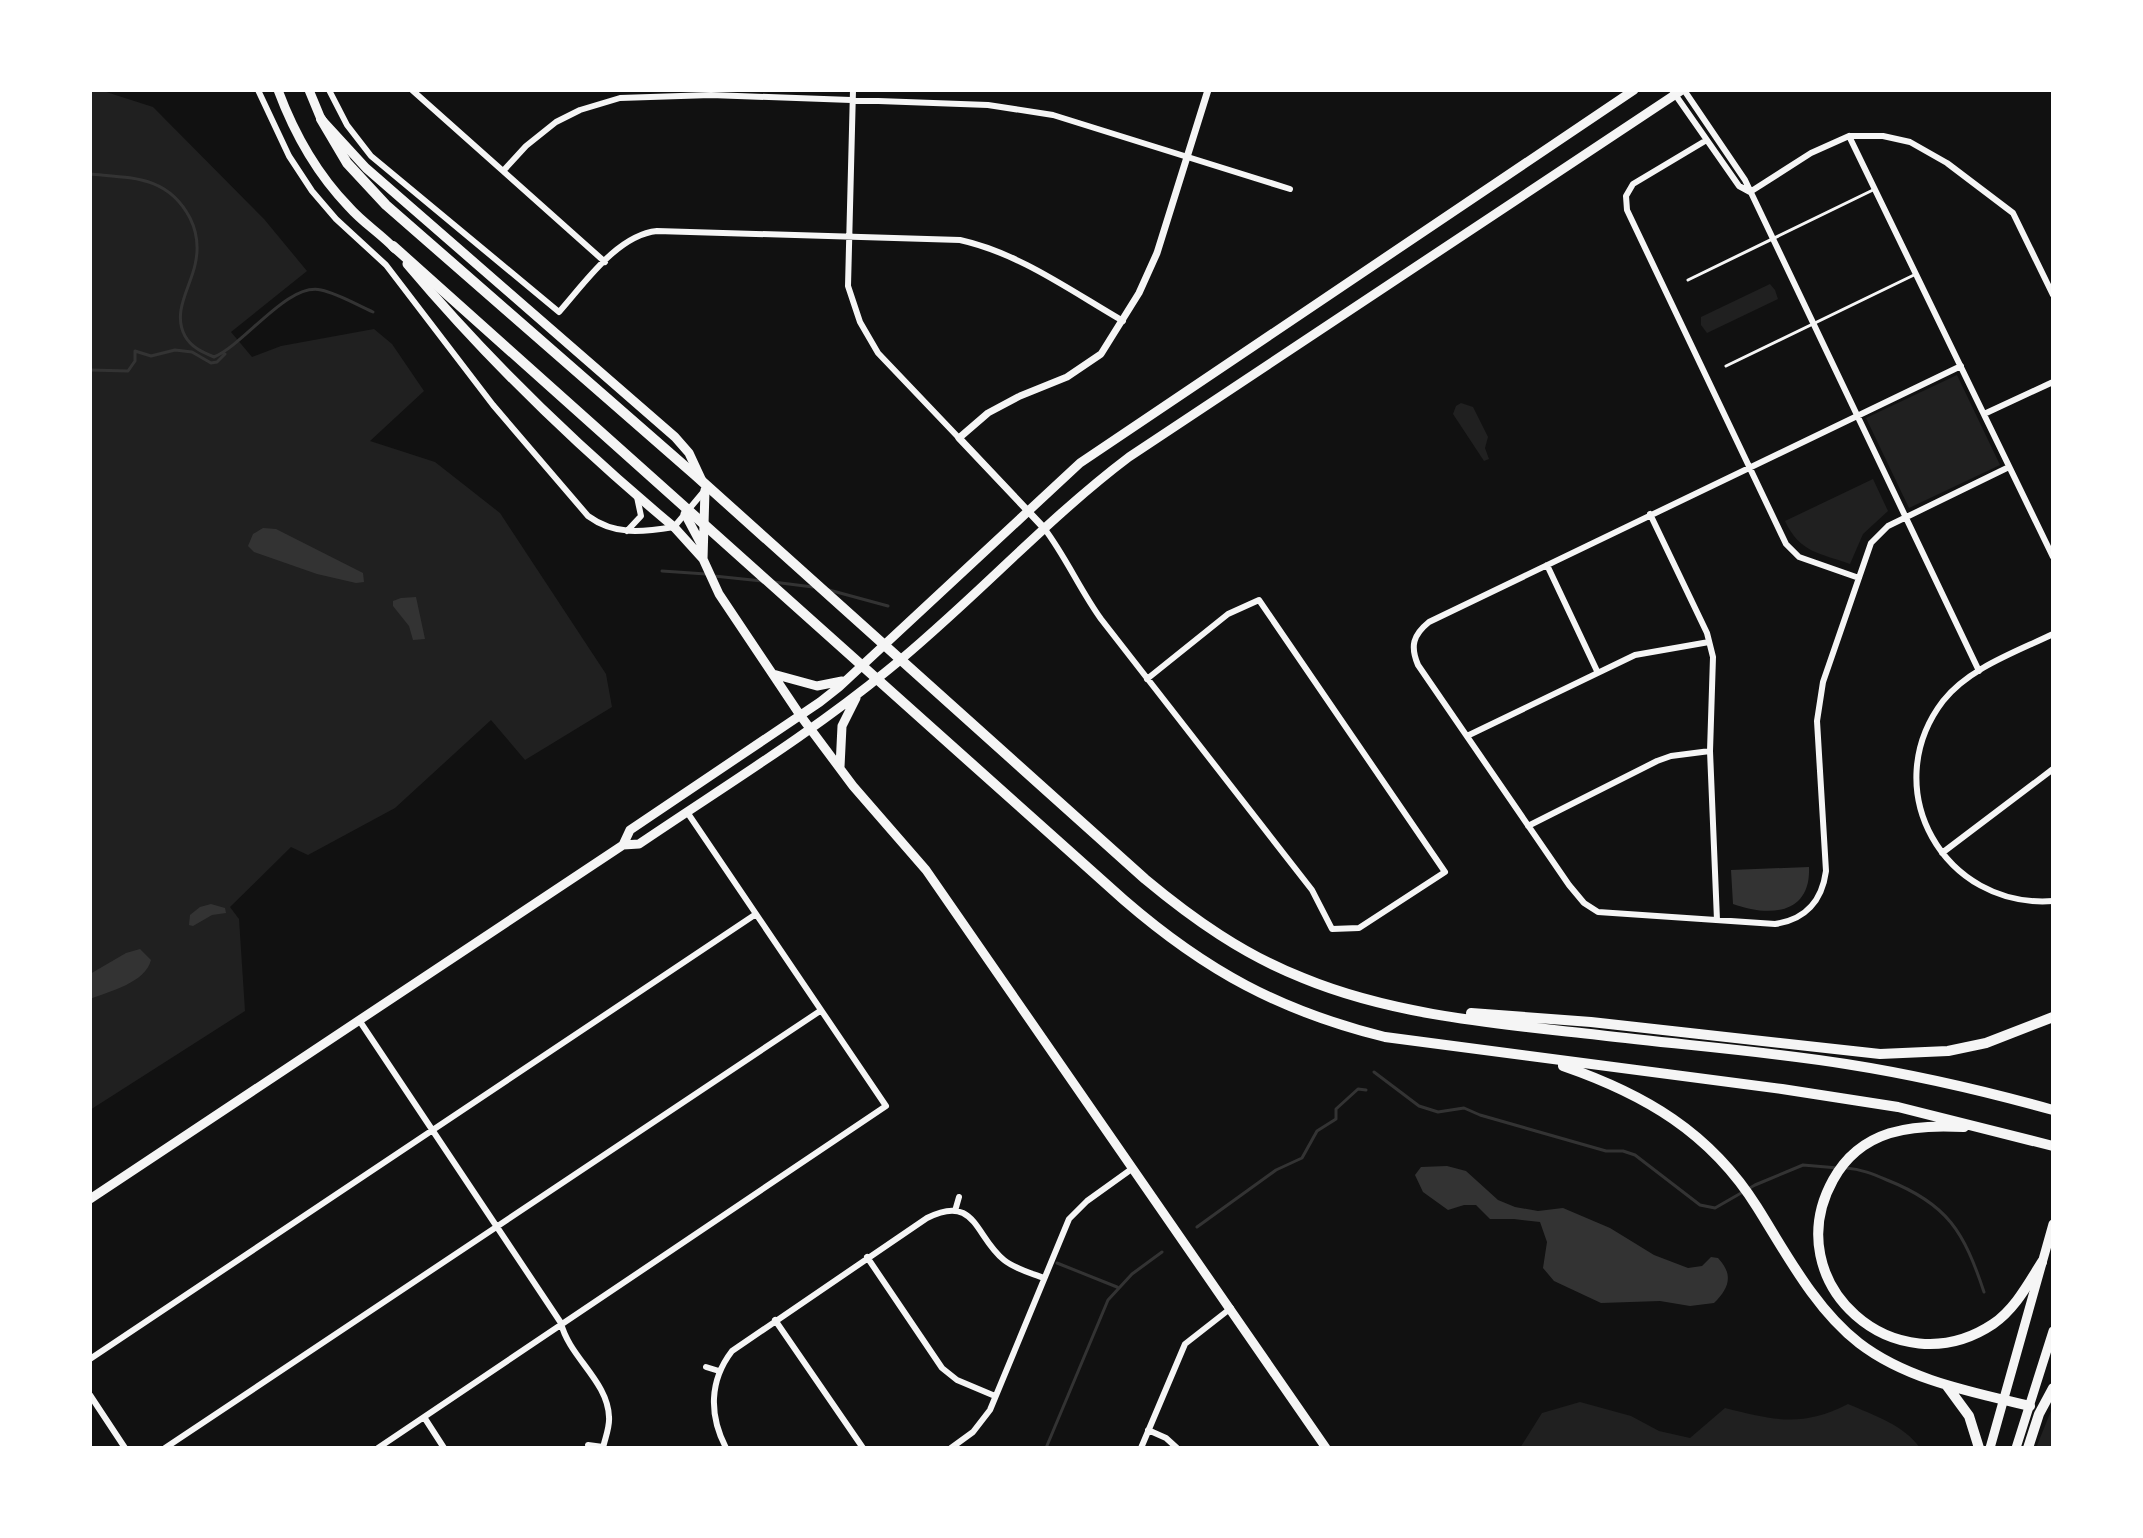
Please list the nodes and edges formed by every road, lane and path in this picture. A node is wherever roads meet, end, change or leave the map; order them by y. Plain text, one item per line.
1 (258, 90) edge
2 (278, 90) edge
3 (309, 90) edge
4 (329, 90) edge
5 (412, 90) edge
6 (853, 90) edge
7 (1208, 90) edge
8 (1634, 90) edge
9 (1678, 91) edge
10 (852, 100) junction
11 (321, 119) junction
12 (1849, 136) junction
13 (1705, 141) junction
14 (1187, 158) junction
15 (504, 170) junction
16 (1290, 189) dead end
17 (1875, 189) junction
18 (1750, 192) junction
19 (848, 237) junction
20 (1772, 238) junction
21 (393, 246) junction
22 (605, 262) junction
23 (1916, 274) junction
24 (1688, 280) dead end
25 (2053, 295) edge
26 (1123, 321) junction
27 (1812, 323) junction
28 (1726, 366) dead end
29 (1961, 366) junction
30 (2053, 382) edge
31 (1984, 414) junction
32 (1856, 416) junction
33 (959, 438) junction
34 (1749, 466) junction
35 (2009, 467) junction
36 (705, 490) junction
37 (637, 496) junction
38 (1028, 510) junction
39 (685, 514) junction
40 (1650, 514) junction
41 (1905, 518) junction
42 (674, 527) junction
43 (1044, 528) junction
44 (627, 531) junction
45 (703, 547) junction
46 (2053, 557) edge
47 (703, 559) junction
48 (1547, 565) junction
49 (1859, 578) junction
50 (2053, 634) edge
51 (1709, 642) junction
52 (1597, 671) junction
53 (1979, 671) junction
54 (773, 674) junction
55 (849, 678) junction
56 (1147, 679) junction
57 (861, 692) junction
58 (800, 715) junction
59 (811, 728) junction
60 (1467, 736) junction
61 (1710, 751) junction
62 (840, 768) junction
63 (2053, 769) edge
64 (687, 812) junction
65 (1528, 826) junction
66 (623, 845) junction
67 (1942, 853) junction
68 (2053, 901) edge
69 (756, 914) junction
70 (1717, 920) junction
71 (820, 1011) junction
72 (1432, 1012) junction
73 (2053, 1017) edge
74 (359, 1020) junction
75 (1542, 1059) junction
76 (2050, 1109) edge
77 (1990, 1128) junction
78 (431, 1130) junction
79 (2053, 1146) edge
80 (1133, 1168) junction
81 (959, 1197) dead end
82 (90, 1199) edge
83 (955, 1211) junction
84 (2053, 1224) edge
85 (496, 1227) junction
86 (867, 1257) junction
87 (2042, 1262) junction
88 (1044, 1278) junction
89 (1231, 1308) junction
90 (775, 1320) junction
91 (561, 1323) junction
92 (2053, 1331) edge
93 (90, 1359) edge
94 (706, 1367) dead end
95 (719, 1371) junction
96 (1945, 1385) junction
97 (2053, 1388) edge
98 (90, 1395) edge
99 (995, 1396) junction
100 (2004, 1400) junction
101 (2030, 1406) junction
102 (424, 1417) junction
103 (1148, 1430) junction
104 (588, 1445) dead end
105 (125, 1448) edge
106 (165, 1448) edge
107 (378, 1448) edge
108 (444, 1448) edge
109 (603, 1448) edge
110 (726, 1448) edge
111 (863, 1448) edge
112 (951, 1448) edge
113 (1141, 1448) edge
114 (1177, 1448) edge
115 (1326, 1448) edge
116 (1979, 1448) edge
117 (1990, 1448) edge
118 (2016, 1448) edge
119 (2028, 1448) edge

1 - 44 street
2 - 21 main road
3 - 11 main road
4 - 22 street
5 - 15 street
6 - 10 street
7 - 14 street
8 - 38 main road
9 - 13 street
9 - 18 street
9 - 43 main road
10 - 14 street
10 - 15 street
10 - 19 street
11 - 36 main road
11 - 72 highway
12 - 17 street
12 - 18 street
12 - 25 street
13 - 18 street
13 - 34 street
14 - 16 street
14 - 26 street
15 - 22 street
17 - 20 lane
17 - 23 street
18 - 20 street
19 - 22 street
19 - 26 street
19 - 33 street
20 - 24 lane
20 - 27 street
21 - 37 main road
21 - 75 highway
23 - 27 lane
23 - 29 street
26 - 33 street
27 - 28 lane
27 - 32 street
29 - 31 street
29 - 32 street
30 - 31 street
31 - 35 street
32 - 34 street
32 - 41 street
33 - 38 street
34 - 40 street
34 - 49 street
35 - 41 street
35 - 46 street
36 - 39 street
36 - 45 main road
37 - 42 main road
37 - 44 street
38 - 43 street
38 - 55 main road
39 - 42 street
39 - 45 main road
40 - 48 street
40 - 51 street
41 - 49 street
41 - 53 street
42 - 44 street
42 - 47 main road
43 - 56 street
43 - 57 main road
45 - 47 main road
47 - 54 main road
48 - 52 street
48 - 60 street
49 - 70 street
50 - 53 street
51 - 52 street
51 - 61 street
52 - 60 street
53 - 67 street
54 - 55 main road
54 - 58 main road
55 - 58 main road
56 - 56 street
57 - 59 main road
57 - 62 main road
58 - 59 main road
58 - 66 main road
59 - 62 main road
59 - 64 main road
60 - 65 street
61 - 65 street
61 - 70 street
62 - 80 main road
63 - 67 street
64 - 66 main road
64 - 69 street
65 - 70 street
66 - 74 main road
67 - 68 street
69 - 71 street
69 - 78 street
71 - 85 street
71 - 91 street
72 - 73 highway
72 - 76 highway
74 - 78 street
74 - 82 main road
75 - 77 highway
75 - 96 highway
77 - 79 highway
77 - 87 highway
78 - 85 street
78 - 93 street
80 - 88 street
80 - 89 main road
81 - 83 street
83 - 86 street
83 - 88 street
84 - 87 main road
85 - 91 street
85 - 106 street
86 - 90 street
86 - 99 street
87 - 100 main road
88 - 99 street
89 - 103 street
89 - 115 main road
90 - 95 street
90 - 111 street
91 - 102 street
91 - 109 street
92 - 101 main road
94 - 95 street
95 - 110 street
96 - 100 highway
96 - 116 highway
97 - 119 highway
98 - 105 street
99 - 112 street
100 - 101 highway
100 - 117 main road
101 - 118 main road
102 - 107 street
102 - 108 street
103 - 113 street
103 - 114 street
104 - 109 street

